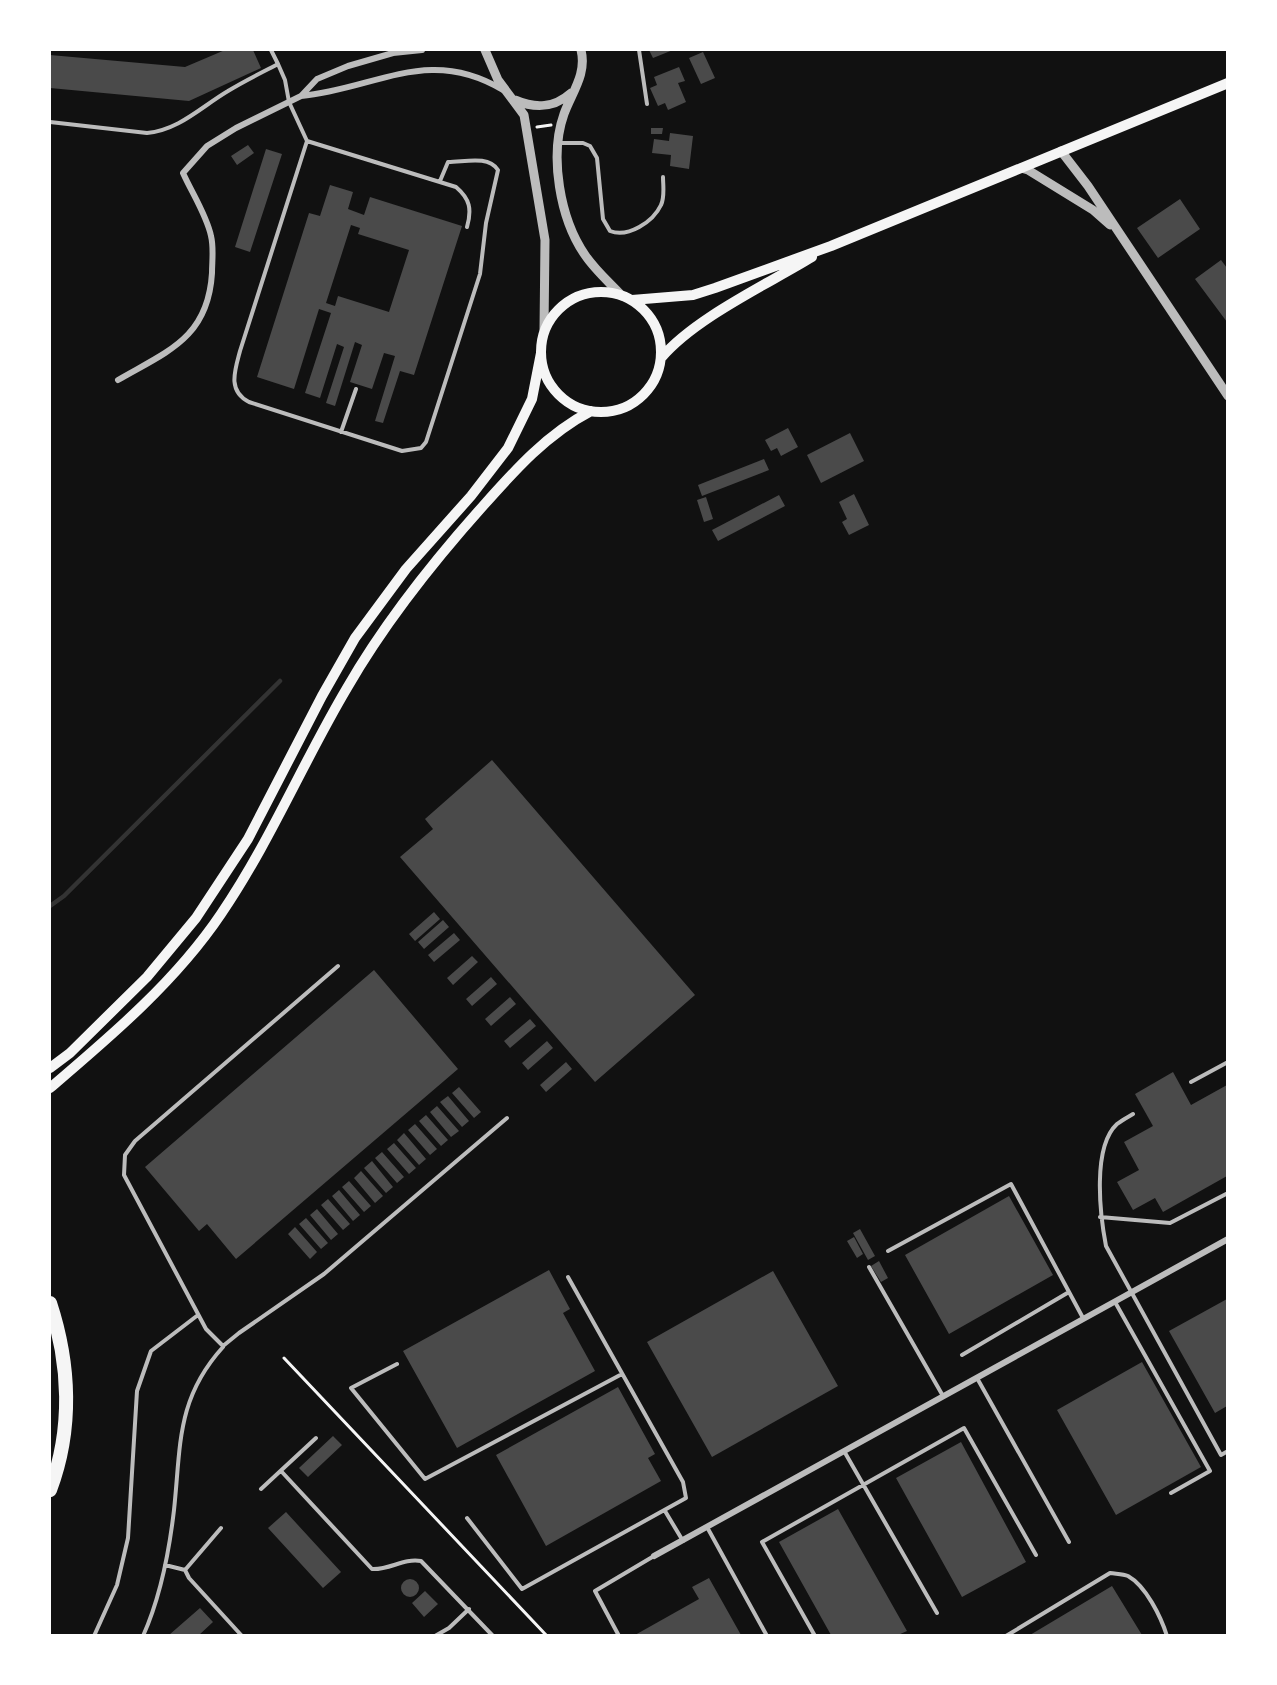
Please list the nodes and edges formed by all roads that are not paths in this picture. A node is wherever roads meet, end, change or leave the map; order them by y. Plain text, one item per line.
1 (271, 50) edge
2 (422, 50) edge
3 (485, 50) edge
4 (582, 50) edge
5 (639, 50) edge
6 (278, 64) junction
7 (1227, 83) edge
8 (505, 91) junction
9 (573, 91) junction
10 (301, 96) junction
11 (515, 100) junction
12 (289, 102) junction
13 (646, 104) dead end
14 (50, 122) edge
15 (307, 141) junction
16 (556, 143) junction
17 (1061, 152) junction
18 (1021, 168) junction
19 (663, 177) dead end
20 (440, 181) junction
21 (467, 226) dead end
22 (1120, 235) junction
23 (831, 246) junction
24 (627, 298) junction
25 (544, 330) junction
26 (541, 353) junction
27 (661, 358) junction
28 (118, 380) dead end
29 (356, 389) dead end
30 (1227, 396) edge
31 (591, 411) junction
32 (341, 432) junction
33 (338, 966) dead end
34 (1227, 1062) edge
35 (50, 1068) edge
36 (1191, 1082) dead end
37 (50, 1088) edge
38 (1133, 1114) dead end
39 (507, 1118) dead end
40 (1227, 1193) edge
41 (1100, 1218) junction
42 (1227, 1239) edge
43 (888, 1251) dead end
44 (869, 1267) dead end
45 (568, 1277) dead end
46 (1069, 1292) junction
47 (1132, 1292) junction
48 (1115, 1301) junction
49 (50, 1303) edge
50 (198, 1315) junction
51 (1083, 1318) junction
52 (223, 1346) junction
53 (962, 1354) dead end
54 (397, 1364) dead end
55 (622, 1374) junction
56 (977, 1377) junction
57 (943, 1396) junction
58 (316, 1438) dead end
59 (844, 1451) junction
60 (1227, 1451) edge
61 (281, 1471) junction
62 (862, 1486) junction
63 (261, 1489) dead end
64 (50, 1490) edge
65 (1171, 1493) dead end
66 (665, 1511) junction
67 (467, 1518) dead end
68 (707, 1527) junction
69 (221, 1528) dead end
70 (682, 1540) junction
71 (1069, 1542) dead end
72 (1036, 1555) dead end
73 (654, 1556) joint
74 (165, 1565) junction
75 (185, 1570) junction
76 (469, 1610) junction
77 (937, 1613) dead end
78 (94, 1635) edge
79 (143, 1635) edge
80 (242, 1635) edge
81 (435, 1635) edge
82 (493, 1635) edge
83 (619, 1635) edge
84 (767, 1635) edge
85 (815, 1635) edge
86 (1006, 1635) edge
87 (1167, 1635) edge

1 - 6 lane
2 - 10 street
3 - 8 street
4 - 9 street
5 - 13 lane
6 - 12 lane
6 - 14 lane
7 - 17 main road
8 - 10 street
8 - 11 street
9 - 11 street
9 - 16 street
10 - 12 street
11 - 25 street
12 - 15 lane
12 - 28 street
15 - 20 lane
15 - 32 lane
16 - 19 lane
16 - 24 street
17 - 18 main road
17 - 22 street
18 - 22 street
18 - 23 main road
20 - 21 lane
20 - 32 lane
22 - 30 street
23 - 24 main road
23 - 27 main road
24 - 25 main road
24 - 27 main road
25 - 26 main road
26 - 31 main road
26 - 35 main road
27 - 31 main road
29 - 32 lane
31 - 37 main road
33 - 50 lane
34 - 36 lane
38 - 41 lane
39 - 52 lane
40 - 41 lane
41 - 47 lane
42 - 47 street
43 - 46 lane
44 - 57 lane
45 - 55 lane
46 - 51 lane
46 - 53 lane
47 - 48 street
47 - 60 lane
48 - 51 street
48 - 65 lane
49 - 64 highway
50 - 52 lane
50 - 78 lane
51 - 56 street
52 - 74 lane
54 - 55 lane
55 - 66 lane
56 - 57 street
56 - 71 lane
57 - 59 street
58 - 61 lane
59 - 62 lane
59 - 68 street
61 - 63 lane
61 - 76 lane
62 - 72 lane
62 - 77 lane
62 - 85 lane
66 - 67 lane
66 - 70 lane
68 - 70 street
68 - 84 lane
69 - 75 lane
70 - 73 street
73 - 83 lane
74 - 75 lane
74 - 79 lane
75 - 80 lane
76 - 81 lane
76 - 82 lane
86 - 87 lane

